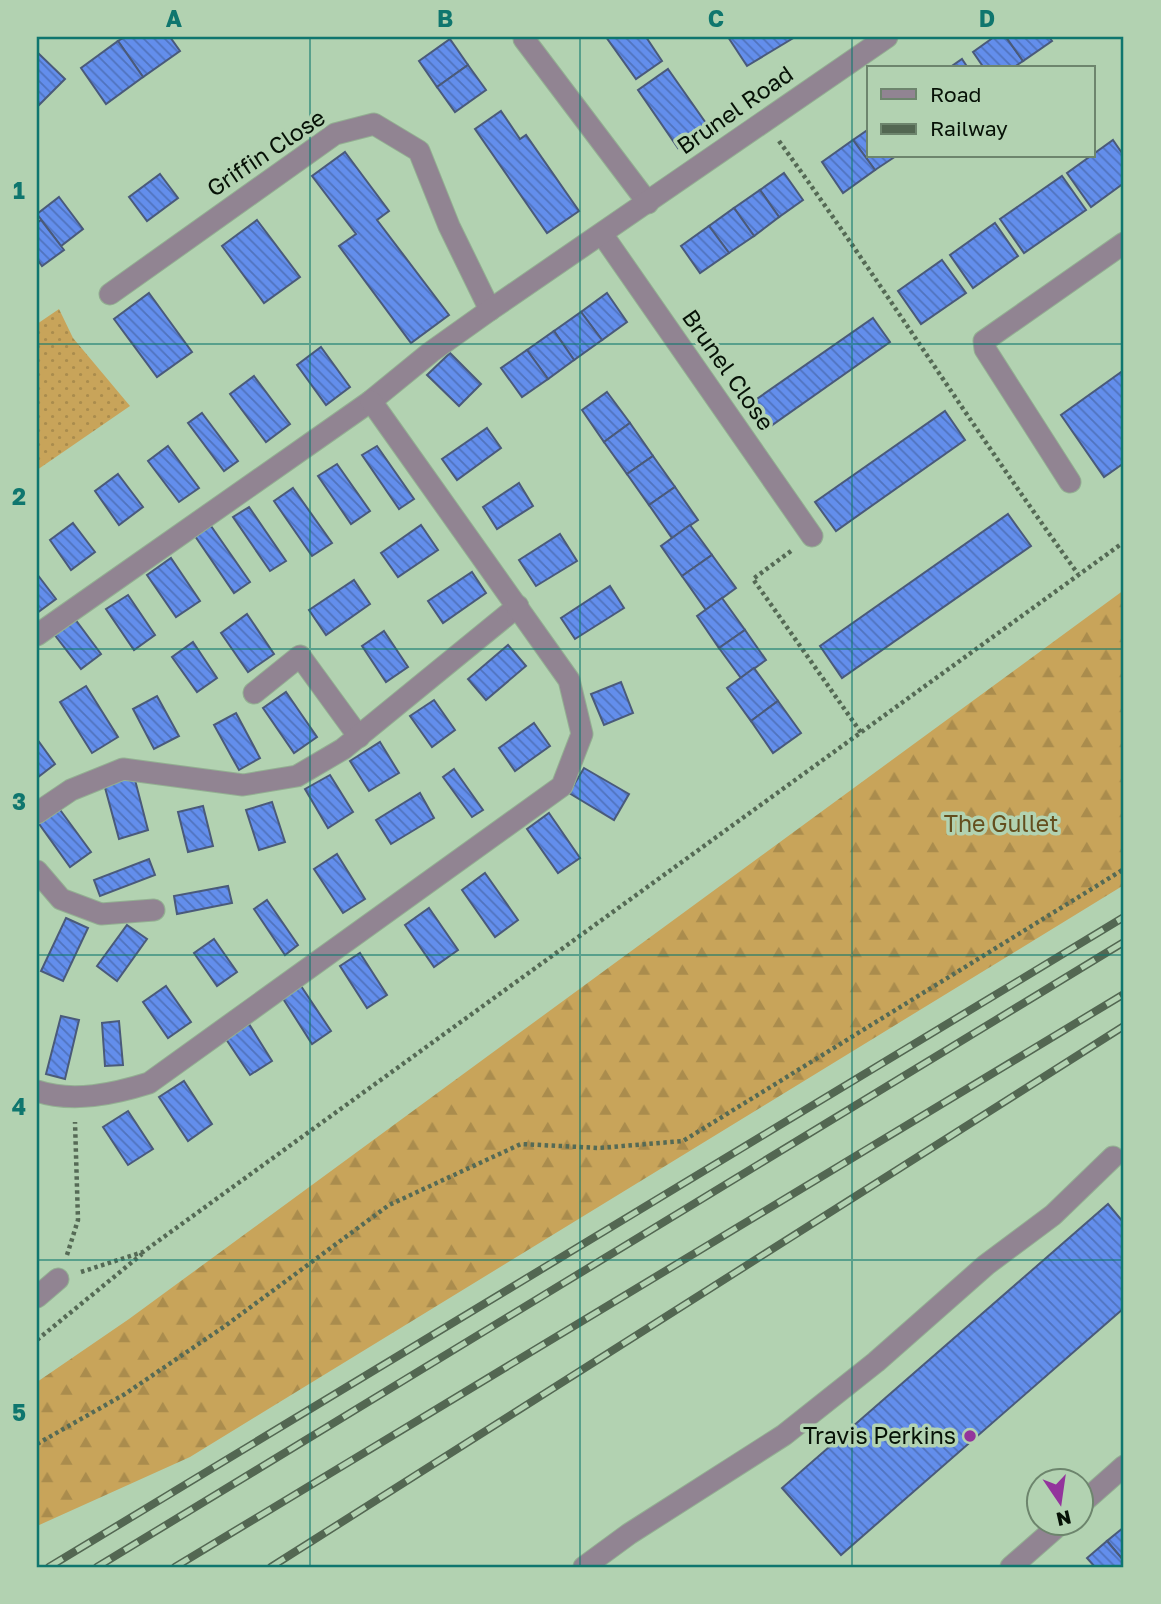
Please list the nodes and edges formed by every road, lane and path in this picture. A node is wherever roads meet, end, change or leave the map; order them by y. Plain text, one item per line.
1 (887, 37) edge
2 (524, 39) dead end
3 (764, 120) junction
4 (648, 203) junction
5 (602, 234) junction
6 (1124, 243) edge
7 (110, 294) dead end
8 (490, 310) junction
9 (371, 401) junction
10 (1070, 482) dead end
11 (812, 536) joint
12 (1124, 542) edge
13 (1078, 574) junction
14 (518, 606) junction
15 (37, 635) edge
16 (254, 692) dead end
17 (862, 734) junction
18 (359, 737) junction
19 (37, 813) edge
20 (1124, 869) edge
21 (37, 871) edge
22 (154, 911) dead end
23 (37, 1091) edge
24 (74, 1097) junction
25 (1113, 1157) dead end
26 (143, 1252) junction
27 (58, 1279) junction
28 (37, 1297) edge
29 (37, 1340) edge
30 (37, 1444) edge
31 (1124, 1466) edge
32 (1094, 1493) edge
33 (1044, 1538) edge
34 (584, 1567) edge
35 (1011, 1567) edge

1 - 3 street, Brunel Road
2 - 4 street
3 - 4 street, Brunel Road
3 - 13 path
4 - 5 street, Brunel Road
5 - 8 street, Brunel Road
5 - 11 street, Brunel Close
6 - 10 street
7 - 8 street, Griffin Close
8 - 9 street, Brunel Road
9 - 14 street
9 - 15 street, Brunel Road
11 - 17 path
12 - 13 path
13 - 17 path
14 - 18 street
14 - 24 street
16 - 18 street
17 - 26 path
18 - 19 street
20 - 30 path
21 - 22 street
23 - 24 street
24 - 27 path
25 - 34 street
26 - 27 path
26 - 29 path
27 - 28 street
31 - 32 street
33 - 35 street

